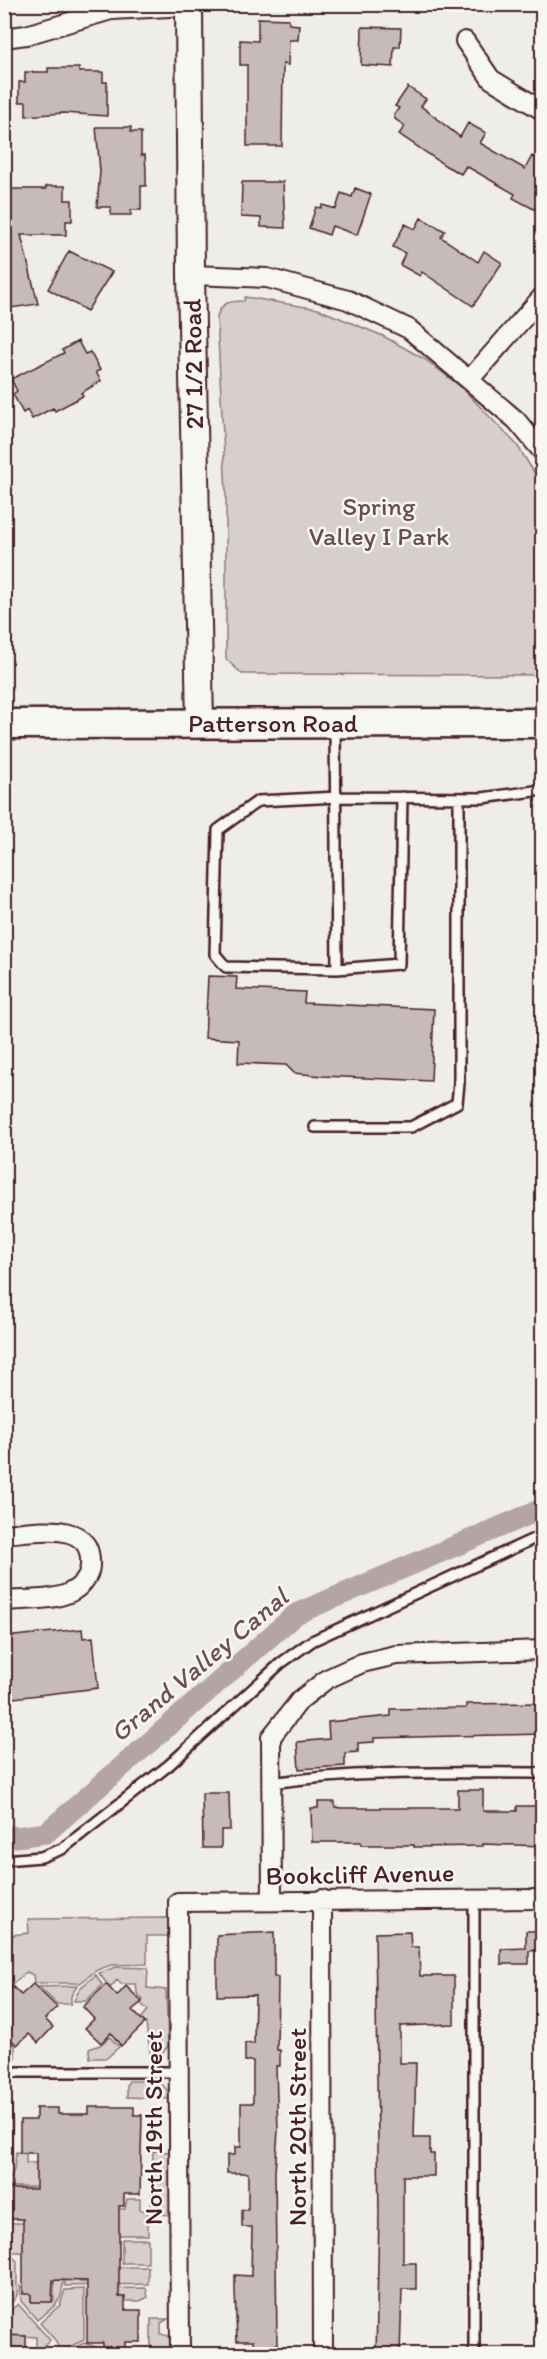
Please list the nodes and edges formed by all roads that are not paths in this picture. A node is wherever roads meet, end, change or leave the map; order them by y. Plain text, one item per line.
1 (189, 5) edge
2 (4, 38) edge
3 (465, 41) dead end
4 (543, 110) edge
5 (191, 274) junction
6 (543, 297) edge
7 (470, 379) junction
8 (543, 451) edge
9 (200, 723) junction
10 (336, 723) junction
11 (543, 723) edge
12 (4, 724) edge
13 (543, 790) edge
14 (338, 797) junction
15 (402, 797) junction
16 (459, 798) junction
17 (337, 969) junction
18 (315, 1127) dead end
19 (4, 1534) edge
20 (543, 1535) edge
21 (4, 1601) edge
22 (543, 1650) edge
23 (543, 1773) edge
24 (271, 1783) junction
25 (4, 1860) edge
26 (322, 1899) junction
27 (474, 1899) junction
28 (543, 1899) edge
29 (272, 1900) junction
30 (177, 1902) joint
31 (4, 2072) edge
32 (178, 2072) junction
33 (180, 2355) edge
34 (323, 2355) edge
35 (474, 2355) edge

1 - 2 street
1 - 5 main road, 27 1/2 Road
3 - 4 street
5 - 7 street
5 - 9 main road, 27 1/2 Road
6 - 7 street
7 - 8 street
9 - 10 main road, Patterson Road
9 - 12 main road, Patterson Road
10 - 11 main road, Patterson Road
10 - 14 lane
13 - 16 lane
14 - 15 lane
14 - 17 lane
14 - 17 lane
15 - 16 lane
15 - 17 lane
16 - 18 lane
19 - 21 street
20 - 25 lane
22 - 24 street
23 - 24 lane
24 - 29 street
26 - 27 street, Bookcliff Avenue
26 - 29 street, Bookcliff Avenue
26 - 34 street, North 20th Street
27 - 28 street, Bookcliff Avenue
27 - 35 lane
29 - 30 street, Bookcliff Avenue
30 - 32 street, North 19th Street
31 - 32 lane
32 - 33 street, North 19th Street

